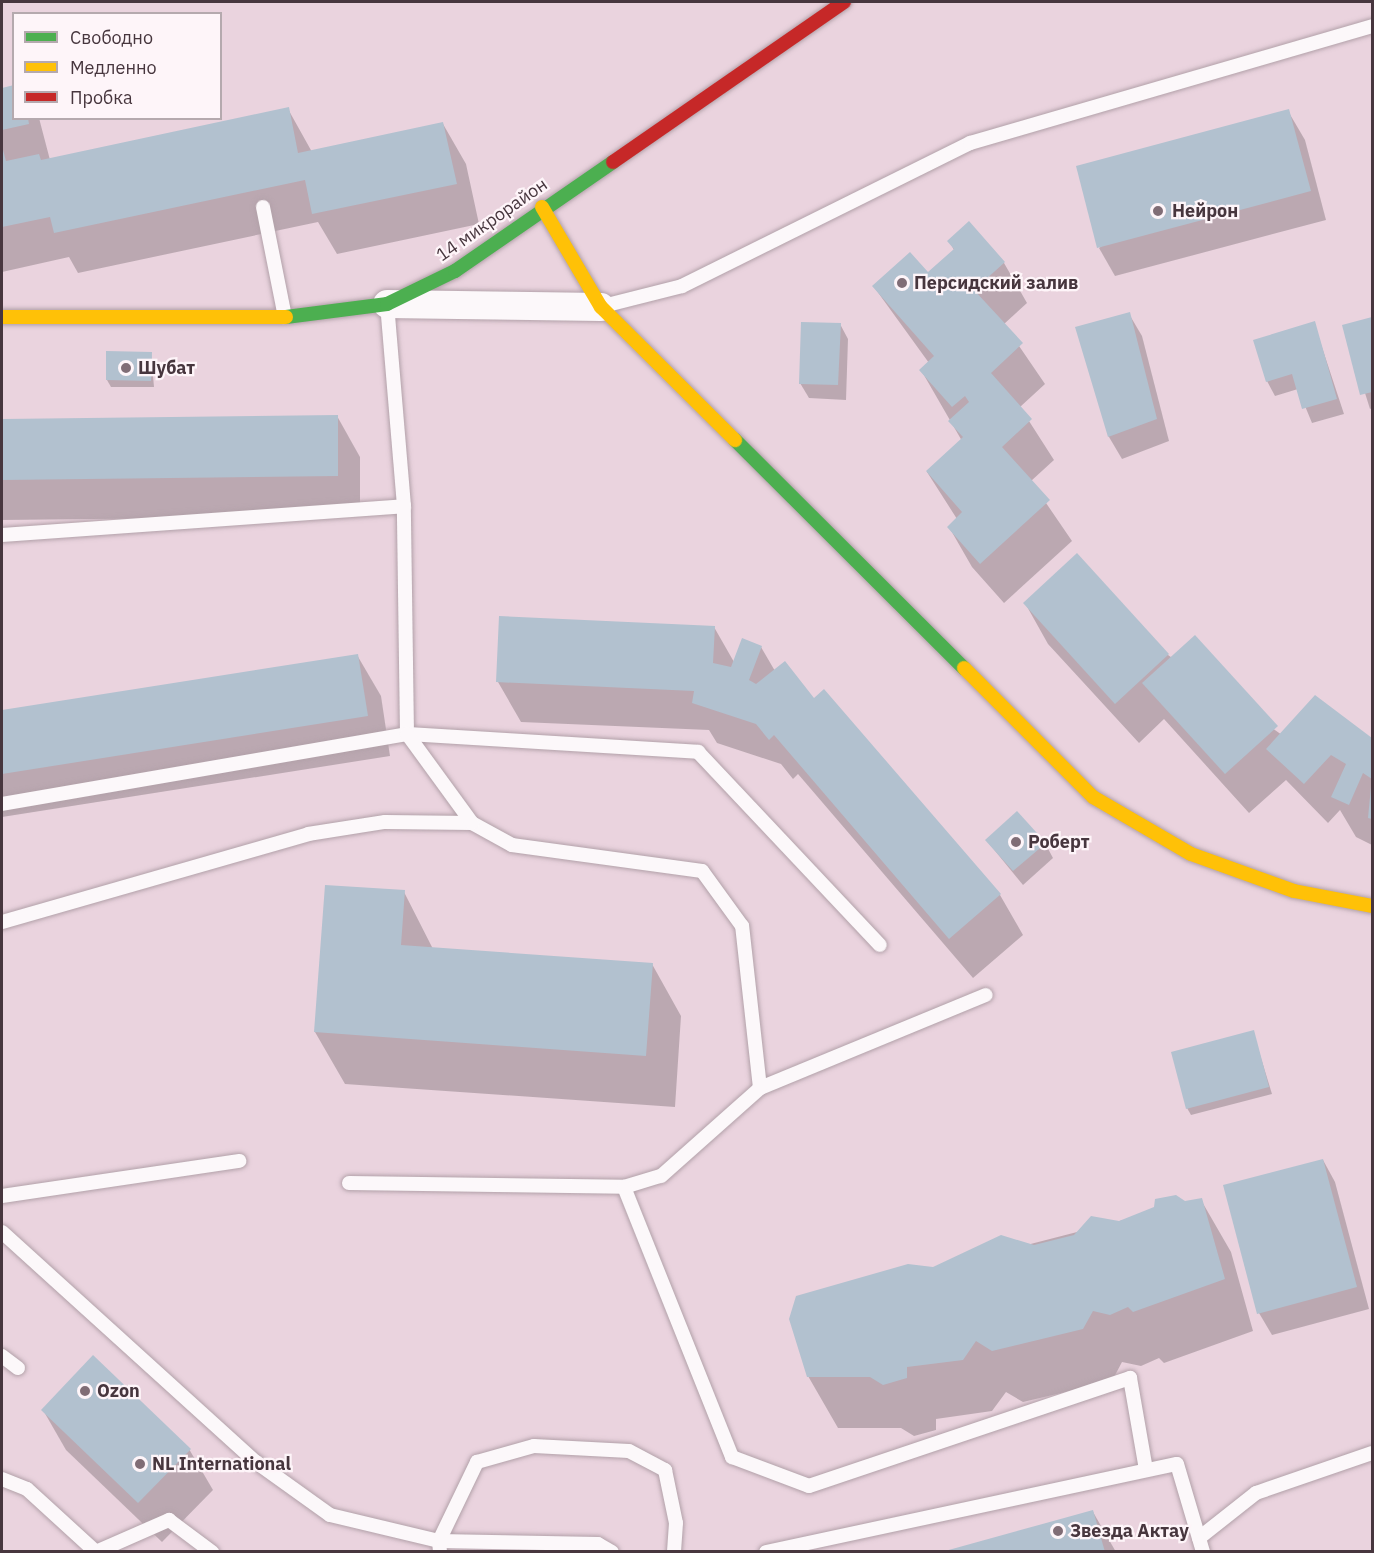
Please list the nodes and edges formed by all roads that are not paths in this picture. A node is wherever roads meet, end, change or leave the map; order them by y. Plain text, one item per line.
1 (844, 2) edge
2 (1372, 26) edge
3 (263, 207) dead end
4 (542, 207) junction
5 (387, 303) junction
6 (601, 307) junction
7 (2, 317) edge
8 (285, 317) junction
9 (404, 506) junction
10 (2, 535) edge
11 (407, 734) junction
12 (2, 804) edge
13 (472, 823) junction
14 (1372, 906) edge
15 (2, 922) edge
16 (880, 945) dead end
17 (986, 994) dead end
18 (760, 1088) junction
19 (239, 1161) dead end
20 (349, 1184) dead end
21 (624, 1187) junction
22 (2, 1196) edge
23 (2, 1232) edge
24 (2, 1356) edge
25 (18, 1368) dead end
26 (1372, 1453) edge
27 (1146, 1470) junction
28 (2, 1479) edge
29 (1201, 1545) edge
30 (439, 1546) edge
31 (96, 1551) edge
32 (212, 1551) edge
33 (612, 1551) edge
34 (674, 1551) edge
35 (766, 1551) edge

1 - 4 street, 14 микрорайон
2 - 6 lane
3 - 8 lane
4 - 5 street, 14 микрорайон
4 - 6 street
5 - 6 street
5 - 8 street, 14 микрорайон
5 - 9 lane
6 - 14 street
7 - 8 street, 14 микрорайон
9 - 10 lane
9 - 11 lane
11 - 12 lane
11 - 13 lane
11 - 16 lane
13 - 15 lane
13 - 18 lane
17 - 18 lane
18 - 21 lane
19 - 22 lane
20 - 21 lane
21 - 27 lane
23 - 30 lane
24 - 25 lane
26 - 29 lane
27 - 29 lane
27 - 35 lane
28 - 31 lane
30 - 33 lane
30 - 34 lane
31 - 32 lane

